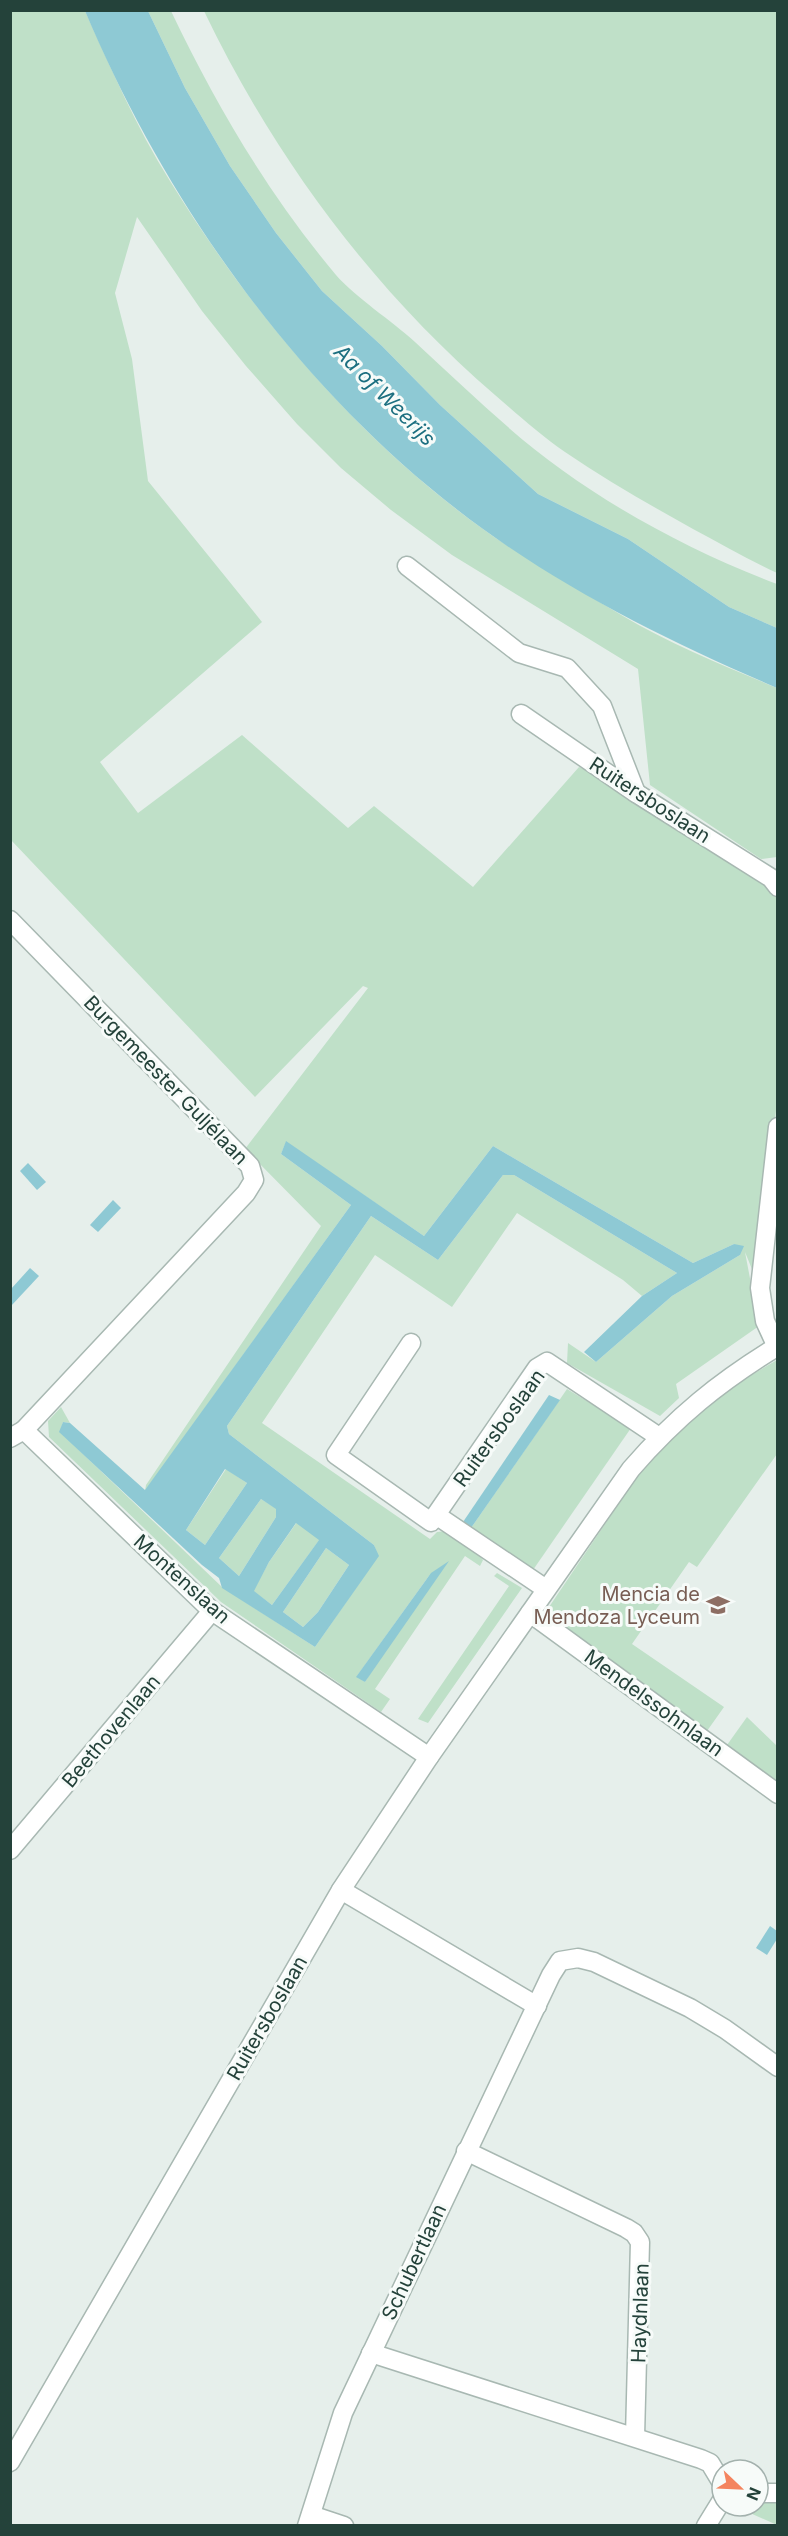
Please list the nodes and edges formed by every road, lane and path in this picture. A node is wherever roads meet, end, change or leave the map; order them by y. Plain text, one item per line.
1 (407, 566) dead end
2 (521, 714) dead end
3 (636, 793) junction
4 (777, 887) edge
5 (10, 920) edge
6 (777, 1127) edge
7 (411, 1343) dead end
8 (777, 1346) edge
9 (17, 1434) edge
10 (659, 1437) junction
11 (436, 1515) junction
12 (546, 1589) junction
13 (212, 1611) junction
14 (530, 1613) junction
15 (429, 1757) junction
16 (777, 1794) edge
17 (10, 1850) edge
18 (342, 1890) junction
19 (537, 2006) junction
20 (777, 2067) edge
21 (466, 2151) junction
22 (371, 2353) junction
23 (635, 2437) junction
24 (10, 2462) edge
25 (710, 2463) edge
26 (309, 2520) edge
27 (344, 2526) edge

1 - 3 street
2 - 3 street, Ruitersboslaan
3 - 4 street, Ruitersboslaan
5 - 9 street, Burgemeester Guljélaan
6 - 8 street, Ruitersboslaan
7 - 11 street
8 - 10 street, Ruitersboslaan
9 - 13 street, Montenslaan
10 - 11 street, Ruitersboslaan
10 - 12 street, Ruitersboslaan
11 - 12 street
12 - 14 street, Ruitersboslaan
13 - 15 street, Montenslaan
13 - 17 street, Beethovenlaan
14 - 15 street, Ruitersboslaan
14 - 16 street, Mendelssohnlaan
15 - 18 street, Ruitersboslaan
18 - 19 street
18 - 24 street, Ruitersboslaan
19 - 20 street, Schubertlaan
19 - 21 street, Schubertlaan
21 - 22 street, Schubertlaan
21 - 23 street, Haydnlaan
22 - 23 street
22 - 26 street, Schubertlaan
23 - 25 street
26 - 27 street

